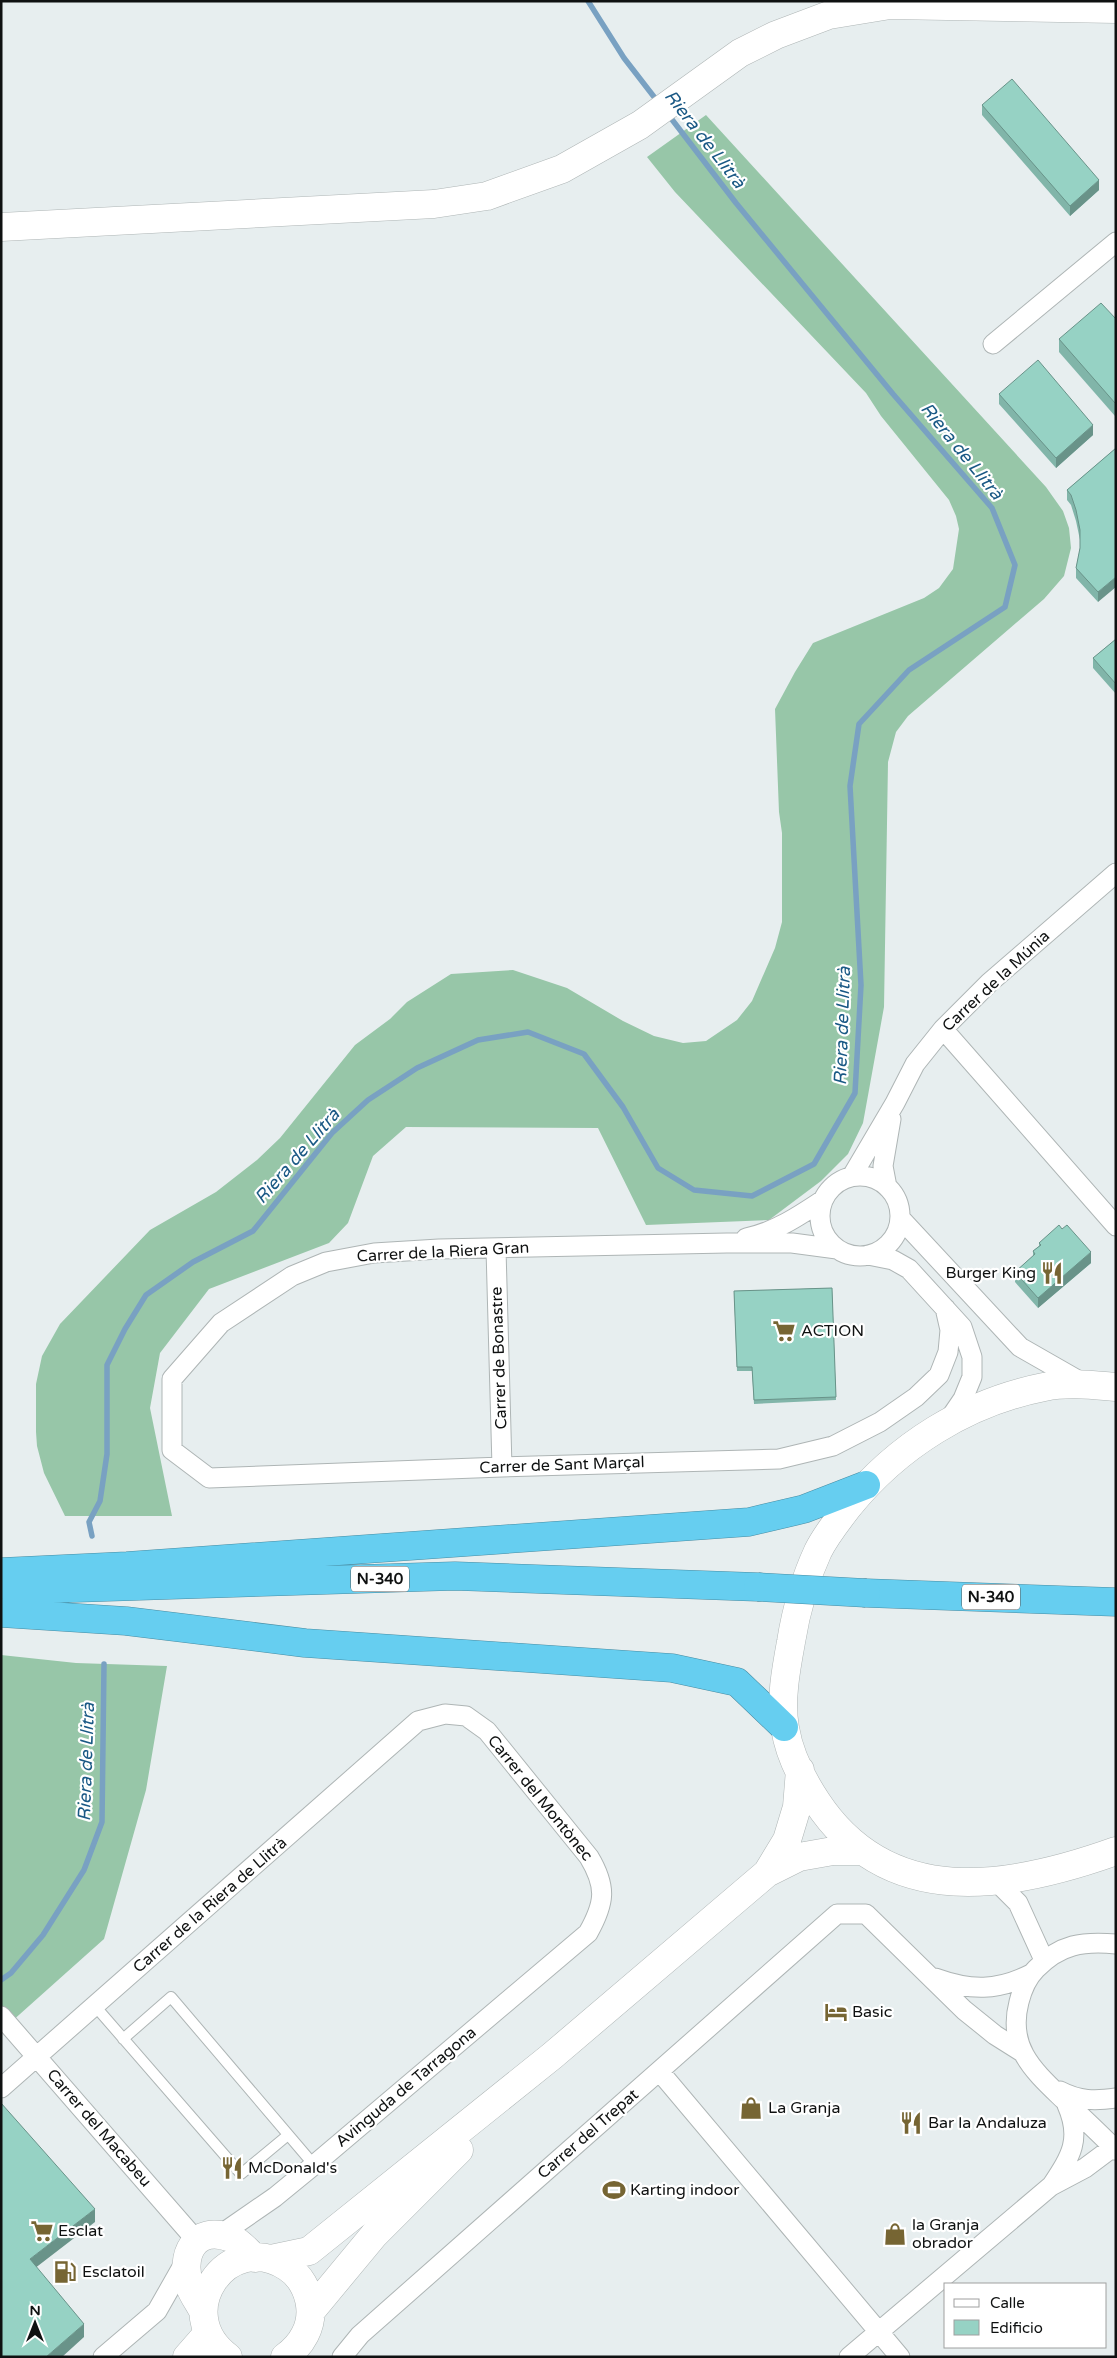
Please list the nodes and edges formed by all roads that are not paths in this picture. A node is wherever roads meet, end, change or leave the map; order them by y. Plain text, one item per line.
1 (1116, 9) edge
2 (1, 227) edge
3 (1113, 249) edge
4 (993, 344) dead end
5 (1116, 873) edge
6 (943, 1029) junction
7 (895, 1104) junction
8 (852, 1176) junction
9 (887, 1187) junction
10 (823, 1200) junction
11 (900, 1218) junction
12 (1116, 1226) edge
13 (727, 1243) junction
14 (496, 1249) junction
15 (837, 1249) junction
16 (868, 1255) junction
17 (945, 1308) junction
18 (172, 1379) joint
19 (1084, 1384) junction
20 (1116, 1387) edge
21 (948, 1422) junction
22 (502, 1467) junction
23 (866, 1485) junction
24 (1, 1572) edge
25 (1, 1590) edge
26 (1116, 1602) edge
27 (1, 1613) edge
28 (418, 1721) joint
29 (784, 1727) junction
30 (800, 1770) junction
31 (862, 1851) junction
32 (1116, 1851) edge
33 (767, 1873) junction
34 (997, 1882) junction
35 (588, 1933) joint
36 (1116, 1944) edge
37 (1038, 1967) junction
38 (929, 1976) junction
39 (95, 2006) junction
40 (2, 2018) edge
41 (123, 2039) junction
42 (1022, 2052) junction
43 (552, 2056) junction
44 (37, 2057) junction
45 (660, 2072) junction
46 (1050, 2086) junction
47 (1, 2088) edge
48 (1116, 2098) edge
49 (1066, 2102) junction
50 (288, 2135) junction
51 (1115, 2147) edge
52 (314, 2164) junction
53 (1051, 2186) junction
54 (201, 2245) junction
55 (263, 2258) junction
56 (205, 2322) junction
57 (879, 2331) junction
58 (311, 2334) edge
59 (103, 2357) edge
60 (187, 2357) edge
61 (228, 2357) edge
62 (285, 2357) edge
63 (342, 2357) edge
64 (849, 2357) edge
65 (900, 2357) edge

1 - 2 street
3 - 4 street
5 - 6 street, Carrer de la Múnia
6 - 7 street, Carrer de la Múnia
6 - 12 street
7 - 8 street, Carrer de la Múnia
7 - 9 street, Carrer de la Múnia
8 - 9 street
8 - 10 street
9 - 11 street
10 - 13 street, Carrer de la Riera Gran
10 - 15 street
11 - 16 street
11 - 19 street
13 - 14 street, Carrer de la Riera Gran
13 - 15 street, Carrer de la Riera Gran
14 - 18 street, Carrer de la Riera Gran
14 - 22 street, Carrer de Bonastre
15 - 16 street
16 - 17 street
17 - 21 street
17 - 22 street, Carrer de Sant Marçal
18 - 22 street, Carrer de Sant Marçal
19 - 20 street
19 - 21 street
21 - 23 street
23 - 24 highway
23 - 29 street
25 - 26 highway, N-340, bridge
27 - 29 highway
28 - 35 street, Carrer del Montònec
28 - 39 street, Carrer de la Riera de Llitrà
29 - 30 street
30 - 31 street
30 - 33 street
31 - 33 street
31 - 34 street
32 - 34 street
33 - 43 street
34 - 37 street
35 - 52 street, Avinguda de Tarragona
36 - 37 street
37 - 38 street
37 - 42 street
38 - 42 street
38 - 45 street, Carrer del Trepat
39 - 41 lane
39 - 44 street, Carrer de la Riera de Llitrà
40 - 44 street, Carrer del Macabeu
41 - 50 lane
41 - 50 lane
42 - 46 street
43 - 55 street
43 - 58 street
44 - 47 street, Carrer de la Riera de Llitrà
44 - 54 street, Carrer del Macabeu
45 - 57 street
45 - 63 street, Carrer del Trepat
46 - 48 street
46 - 49 street
49 - 51 street
49 - 53 street
50 - 52 lane
51 - 53 street
52 - 54 street, Avinguda de Tarragona
53 - 57 street
54 - 55 street
54 - 56 street
54 - 59 street, Avinguda de Tarragona
55 - 56 street
55 - 58 street
56 - 60 street
56 - 61 street
57 - 64 street
57 - 65 street
58 - 62 street

